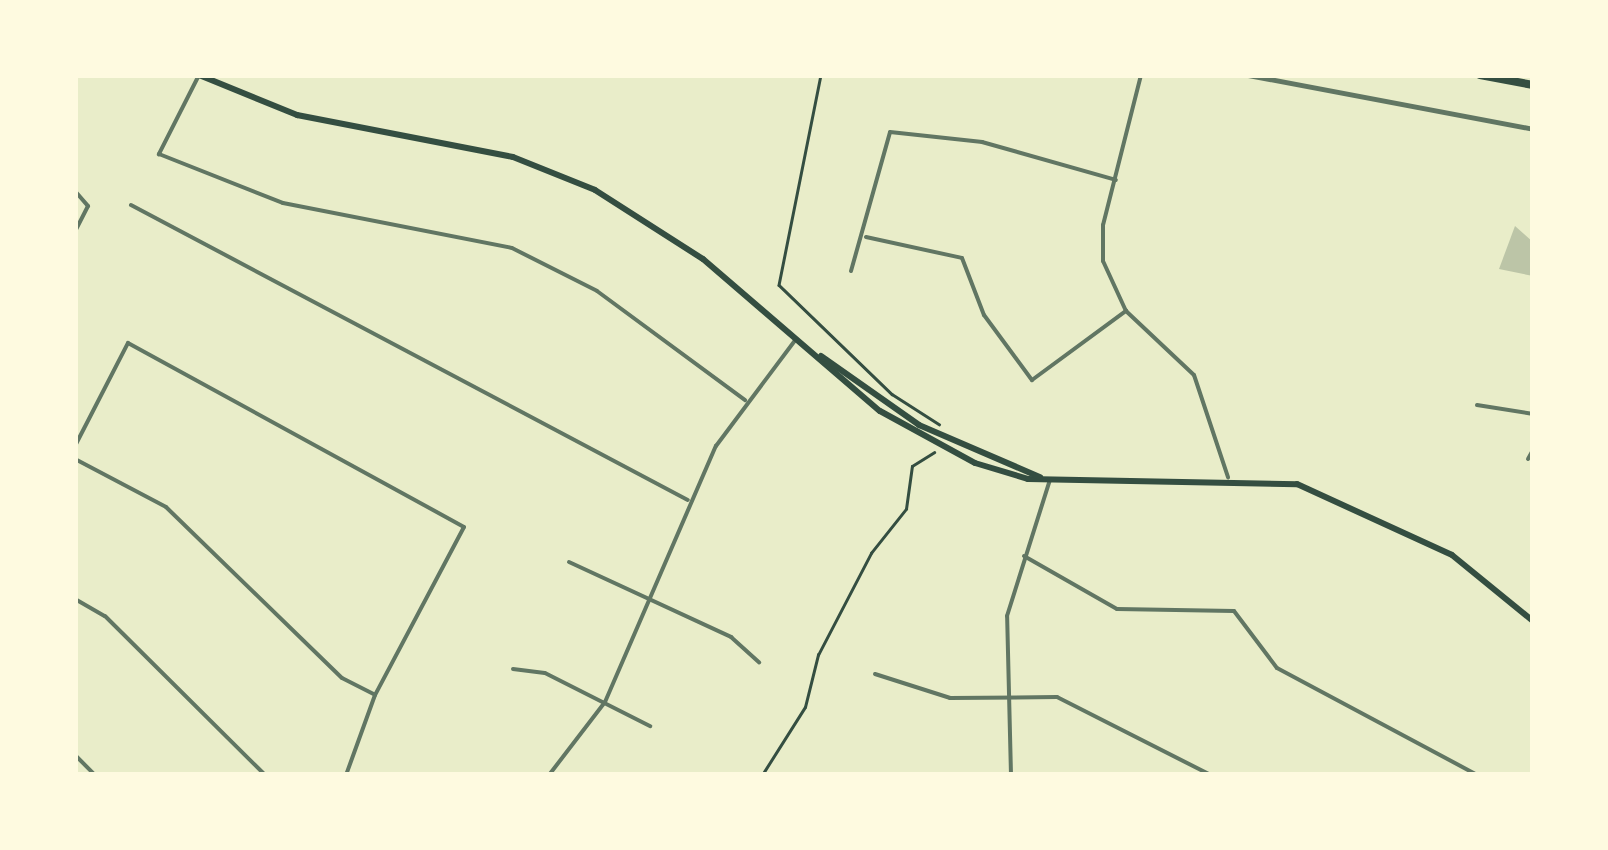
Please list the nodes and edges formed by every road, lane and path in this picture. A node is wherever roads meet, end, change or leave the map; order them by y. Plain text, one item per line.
1 (199, 75) edge
2 (822, 75) edge
3 (1141, 75) edge
4 (1248, 75) edge
5 (1480, 75) edge
6 (1533, 85) edge
7 (1533, 129) edge
8 (1116, 180) junction
9 (75, 191) edge
10 (132, 205) dead end
11 (75, 232) edge
12 (866, 237) junction
13 (852, 271) dead end
14 (1126, 311) junction
15 (797, 338) junction
16 (745, 400) junction
17 (1477, 404) dead end
18 (1533, 414) edge
19 (951, 430) dead end
20 (75, 446) edge
21 (1533, 450) edge
22 (934, 453) dead end
23 (75, 459) edge
24 (1528, 460) dead end
25 (1228, 476) junction
26 (1046, 479) junction
27 (688, 500) junction
28 (1024, 556) junction
29 (570, 562) dead end
30 (75, 599) edge
31 (649, 600) junction
32 (1533, 621) edge
33 (759, 662) dead end
34 (513, 670) dead end
35 (875, 674) dead end
36 (375, 695) junction
37 (1010, 696) junction
38 (605, 702) junction
39 (650, 726) dead end
40 (78, 757) edge
41 (75, 765) edge
42 (96, 775) edge
43 (265, 775) edge
44 (346, 775) edge
45 (454, 775) edge
46 (478, 775) edge
47 (549, 775) edge
48 (762, 775) edge
49 (1012, 775) edge
50 (1211, 775) edge
51 (1476, 775) edge

1 - 15 main road
1 - 16 street
2 - 19 path
3 - 8 street
4 - 7 street
5 - 6 highway
8 - 12 street
8 - 14 street
9 - 11 street
10 - 27 street
12 - 13 street
12 - 14 street
14 - 25 street
15 - 16 street
15 - 26 main road
16 - 27 street
17 - 18 street
20 - 36 street
21 - 24 street
22 - 48 path
23 - 36 street
25 - 26 main road
25 - 32 main road
26 - 28 street
27 - 31 street
28 - 37 street
28 - 51 street
29 - 31 street
30 - 43 street
31 - 33 street
31 - 38 street
34 - 38 street
35 - 37 street
36 - 44 street
37 - 49 street
37 - 50 street
38 - 39 street
38 - 47 street
40 - 41 street
40 - 42 street
45 - 46 street

